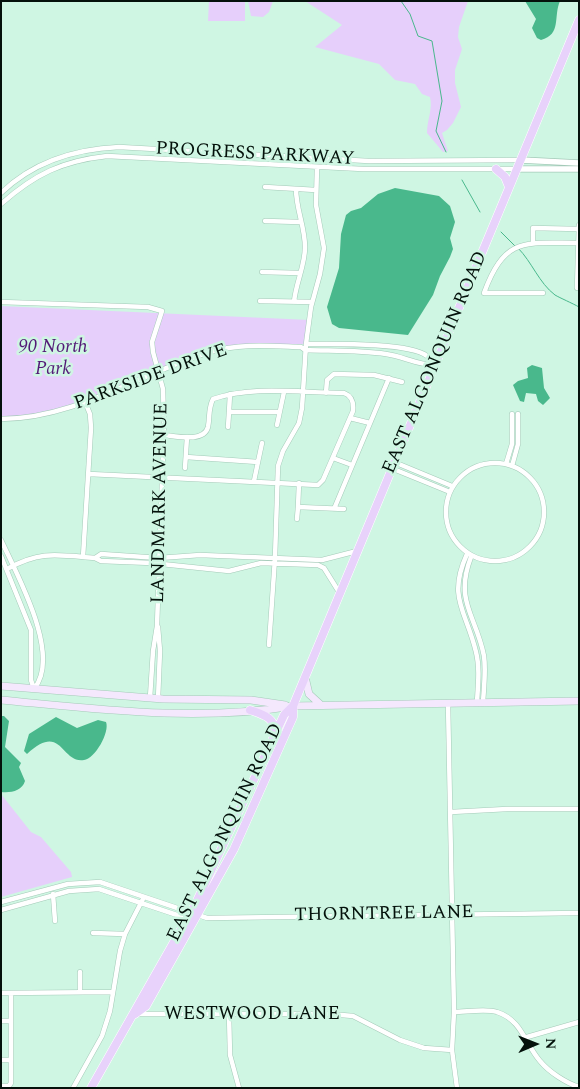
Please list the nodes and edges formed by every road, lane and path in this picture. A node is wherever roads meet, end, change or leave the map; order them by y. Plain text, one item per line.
1 (579, 20) edge
2 (179, 150) junction
3 (178, 159) junction
4 (520, 160) junction
5 (579, 163) edge
6 (316, 167) junction
7 (496, 169) junction
8 (517, 169) junction
9 (579, 169) edge
10 (265, 187) dead end
11 (509, 187) junction
12 (296, 189) junction
13 (316, 190) junction
14 (1, 193) edge
15 (1, 204) edge
16 (264, 221) dead end
17 (300, 222) junction
18 (578, 227) edge
19 (578, 242) edge
20 (533, 243) junction
21 (262, 272) dead end
22 (300, 273) junction
23 (578, 275) edge
24 (577, 288) dead end
25 (543, 293) dead end
26 (260, 301) dead end
27 (1, 302) edge
28 (294, 302) junction
29 (312, 302) junction
30 (304, 347) junction
31 (434, 365) junction
32 (158, 371) junction
33 (389, 378) junction
34 (402, 382) dead end
35 (284, 392) junction
36 (304, 393) junction
37 (326, 393) junction
38 (230, 394) junction
39 (85, 402) junction
40 (230, 412) junction
41 (279, 412) junction
42 (350, 418) junction
43 (1, 420) edge
44 (370, 423) junction
45 (277, 425) dead end
46 (228, 427) dead end
47 (163, 435) junction
48 (187, 437) junction
49 (262, 444) dead end
50 (186, 457) junction
51 (333, 458) junction
52 (258, 462) junction
53 (506, 464) junction
54 (393, 465) junction
55 (352, 466) junction
56 (512, 466) junction
57 (185, 468) dead end
58 (89, 474) junction
59 (162, 478) junction
60 (254, 481) junction
61 (278, 482) junction
62 (299, 483) junction
63 (452, 486) junction
64 (450, 492) junction
65 (298, 507) junction
66 (334, 509) junction
67 (344, 509) dead end
68 (297, 519) dead end
69 (1, 540) edge
70 (357, 551) junction
71 (469, 555) junction
72 (1, 556) edge
73 (84, 557) junction
74 (95, 558) junction
75 (159, 558) junction
76 (275, 561) junction
77 (159, 564) junction
78 (13, 565) junction
79 (7, 568) junction
80 (339, 592) junction
81 (157, 626) junction
82 (269, 646) dead end
83 (305, 676) junction
84 (1, 686) edge
85 (34, 689) junction
86 (150, 698) junction
87 (158, 699) junction
88 (1, 700) edge
89 (579, 701) edge
90 (480, 702) junction
91 (448, 703) junction
92 (292, 706) junction
93 (321, 706) junction
94 (250, 710) junction
95 (276, 734) junction
96 (579, 809) edge
97 (451, 812) junction
98 (52, 888) junction
99 (54, 895) junction
100 (144, 897) junction
101 (1, 902) edge
102 (142, 904) junction
103 (1, 910) edge
104 (579, 913) edge
105 (195, 914) junction
106 (452, 914) junction
107 (187, 919) junction
108 (55, 921) dead end
109 (93, 933) dead end
110 (125, 934) junction
111 (80, 972) dead end
112 (80, 992) junction
113 (113, 992) junction
114 (1, 993) edge
115 (11, 993) junction
116 (454, 1012) junction
117 (135, 1014) junction
118 (229, 1014) junction
119 (1, 1021) edge
120 (11, 1021) junction
121 (579, 1022) edge
122 (527, 1037) junction
123 (452, 1050) junction
124 (1, 1060) edge
125 (11, 1060) junction
126 (1, 1086) edge
127 (579, 1087) edge
128 (73, 1088) edge
129 (91, 1088) edge
130 (239, 1088) edge
131 (457, 1088) edge

1 - 4 main road, EAST ALGONQUIN ROAD
2 - 3 street
2 - 4 street, PROGRESS PARKWAY
2 - 14 street, PROGRESS PARKWAY
3 - 6 street, PROGRESS PARKWAY
3 - 15 street, PROGRESS PARKWAY
4 - 5 street
4 - 8 main road, EAST ALGONQUIN ROAD
6 - 7 street, PROGRESS PARKWAY
6 - 13 street
7 - 8 street, PROGRESS PARKWAY
7 - 11 main road
8 - 9 street
8 - 11 main road, EAST ALGONQUIN ROAD
10 - 12 street
11 - 31 main road, EAST ALGONQUIN ROAD
12 - 13 street
12 - 17 street
13 - 29 street
16 - 17 street
17 - 22 street
18 - 19 street
18 - 20 street
19 - 20 street
19 - 23 street
20 - 25 street
21 - 22 street
22 - 28 street
23 - 24 street
26 - 28 street
27 - 32 street, LANDMARK AVENUE
28 - 29 street
29 - 30 street
30 - 31 street, PARKSIDE DRIVE
30 - 31 street, PARKSIDE DRIVE
30 - 32 street, PARKSIDE DRIVE
30 - 36 street
31 - 54 main road, EAST ALGONQUIN ROAD
32 - 39 street, PARKSIDE DRIVE
32 - 47 street, LANDMARK AVENUE
33 - 34 street
33 - 37 street
33 - 44 street
35 - 36 street
35 - 38 street
35 - 41 street
36 - 37 street
36 - 61 street
37 - 42 street
38 - 40 street
38 - 48 street
39 - 43 street, PARKSIDE DRIVE
39 - 58 street
40 - 41 street
40 - 46 street
41 - 45 street
42 - 44 street
42 - 51 street
44 - 55 street
47 - 48 street
47 - 59 street, LANDMARK AVENUE
48 - 50 street
49 - 52 street
50 - 52 street
50 - 57 street
51 - 55 street
51 - 62 street
52 - 60 street
53 - 56 street
53 - 56 street
53 - 63 street
54 - 63 street
54 - 64 street
54 - 70 main road, EAST ALGONQUIN ROAD
55 - 66 street
56 - 71 street
58 - 59 street
58 - 73 street
59 - 60 street
59 - 75 street, LANDMARK AVENUE
60 - 61 street
61 - 62 street
61 - 76 street
62 - 65 street
63 - 64 street
64 - 71 street
65 - 66 street
65 - 68 street
66 - 67 street
69 - 78 street
70 - 76 street
70 - 80 main road, EAST ALGONQUIN ROAD
71 - 90 street
72 - 79 street
73 - 74 street
73 - 78 street
74 - 75 street
74 - 77 street
75 - 76 street
75 - 77 street, LANDMARK AVENUE
76 - 77 street
76 - 80 street
76 - 82 street
77 - 81 street, LANDMARK AVENUE
78 - 79 street
78 - 85 street
79 - 85 street
80 - 83 main road, EAST ALGONQUIN ROAD
81 - 86 street, LANDMARK AVENUE
81 - 87 street
83 - 92 main road, EAST ALGONQUIN ROAD
83 - 93 main road
84 - 85 main road
85 - 86 main road
86 - 87 main road
87 - 92 main road
88 - 94 main road
89 - 90 main road
90 - 91 main road
91 - 93 main road
91 - 97 street
92 - 93 main road
92 - 94 main road
92 - 95 main road, EAST ALGONQUIN ROAD
92 - 105 main road, EAST ALGONQUIN ROAD
94 - 95 main road
95 - 105 main road, EAST ALGONQUIN ROAD
96 - 97 street
97 - 106 street
98 - 99 street
98 - 100 street, THORNTREE LANE
98 - 101 street, THORNTREE LANE
99 - 102 street
99 - 103 street
99 - 108 street
100 - 102 street
100 - 105 street, THORNTREE LANE
102 - 107 street
102 - 110 street
104 - 106 street, THORNTREE LANE
105 - 106 street, THORNTREE LANE
105 - 107 main road, EAST ALGONQUIN ROAD
105 - 117 main road, EAST ALGONQUIN ROAD
106 - 116 street
107 - 117 main road, EAST ALGONQUIN ROAD
109 - 110 street
110 - 113 street
111 - 112 street
112 - 113 street
112 - 115 street
113 - 128 street
114 - 115 street
115 - 120 street
116 - 122 street
116 - 123 street
117 - 118 street, WESTWOOD LANE
117 - 129 main road, EAST ALGONQUIN ROAD
118 - 123 street, WESTWOOD LANE
118 - 130 street
119 - 120 street
120 - 125 street
121 - 122 street
122 - 127 street
123 - 131 street
124 - 125 street
125 - 126 street

